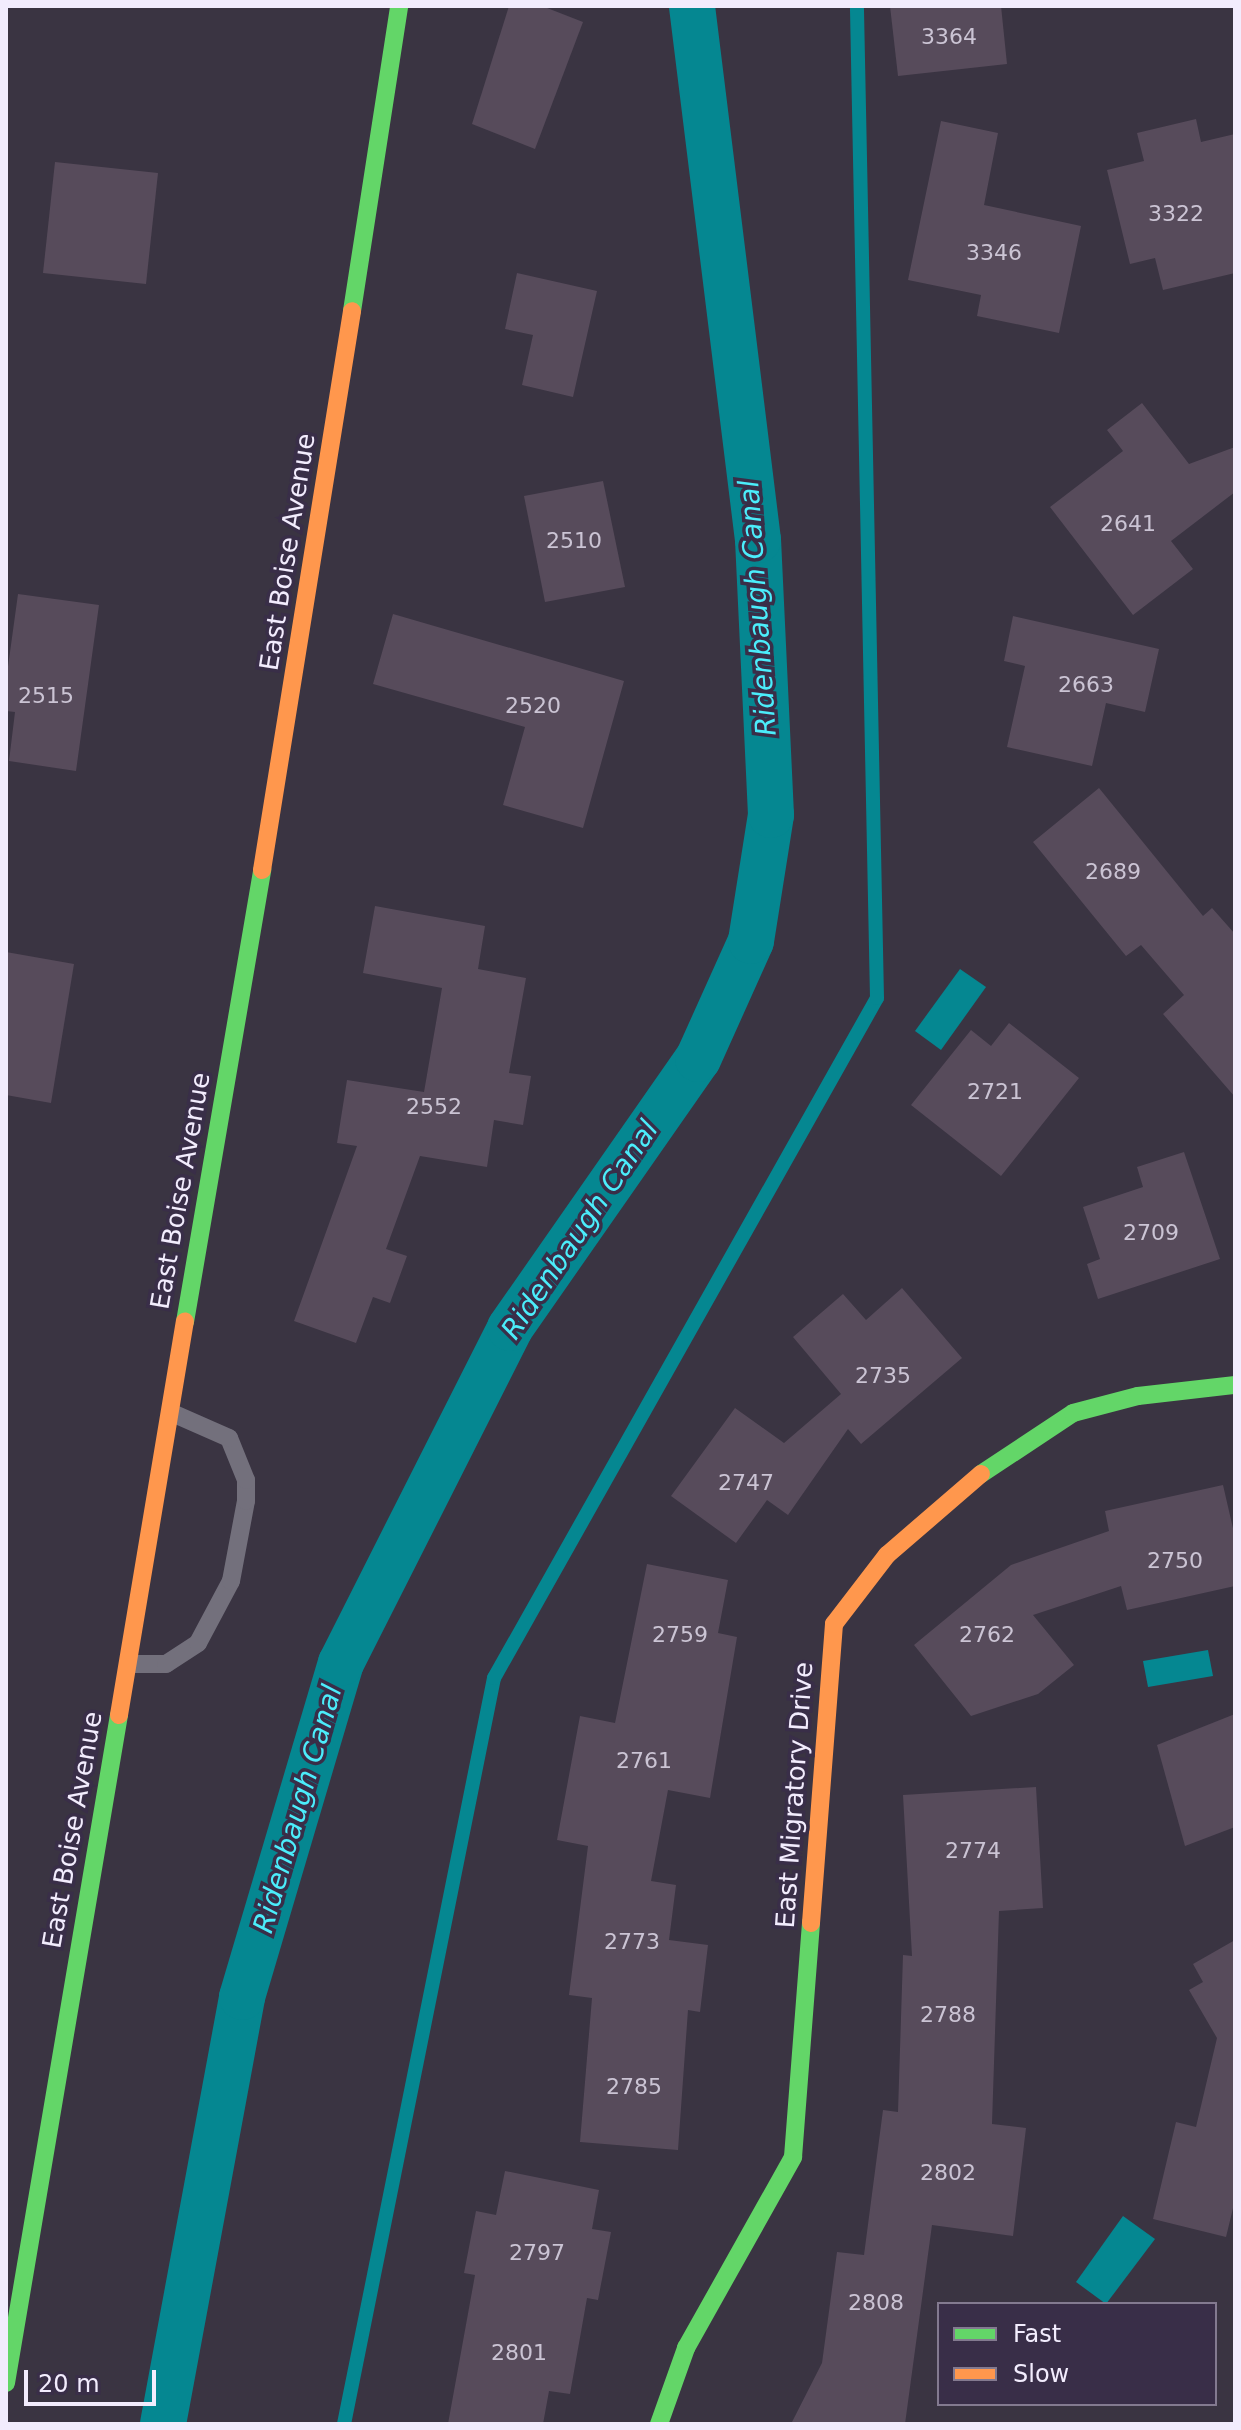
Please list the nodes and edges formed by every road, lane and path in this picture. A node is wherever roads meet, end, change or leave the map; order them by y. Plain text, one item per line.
1 (399, 6) edge
2 (1235, 1385) edge
3 (170, 1412) junction
4 (128, 1664) junction
5 (6, 2383) edge
6 (659, 2424) edge

1 - 3 street, East Boise Avenue
2 - 6 street, East Migratory Drive
3 - 4 street, East Boise Avenue
3 - 4 lane
4 - 5 street, East Boise Avenue

